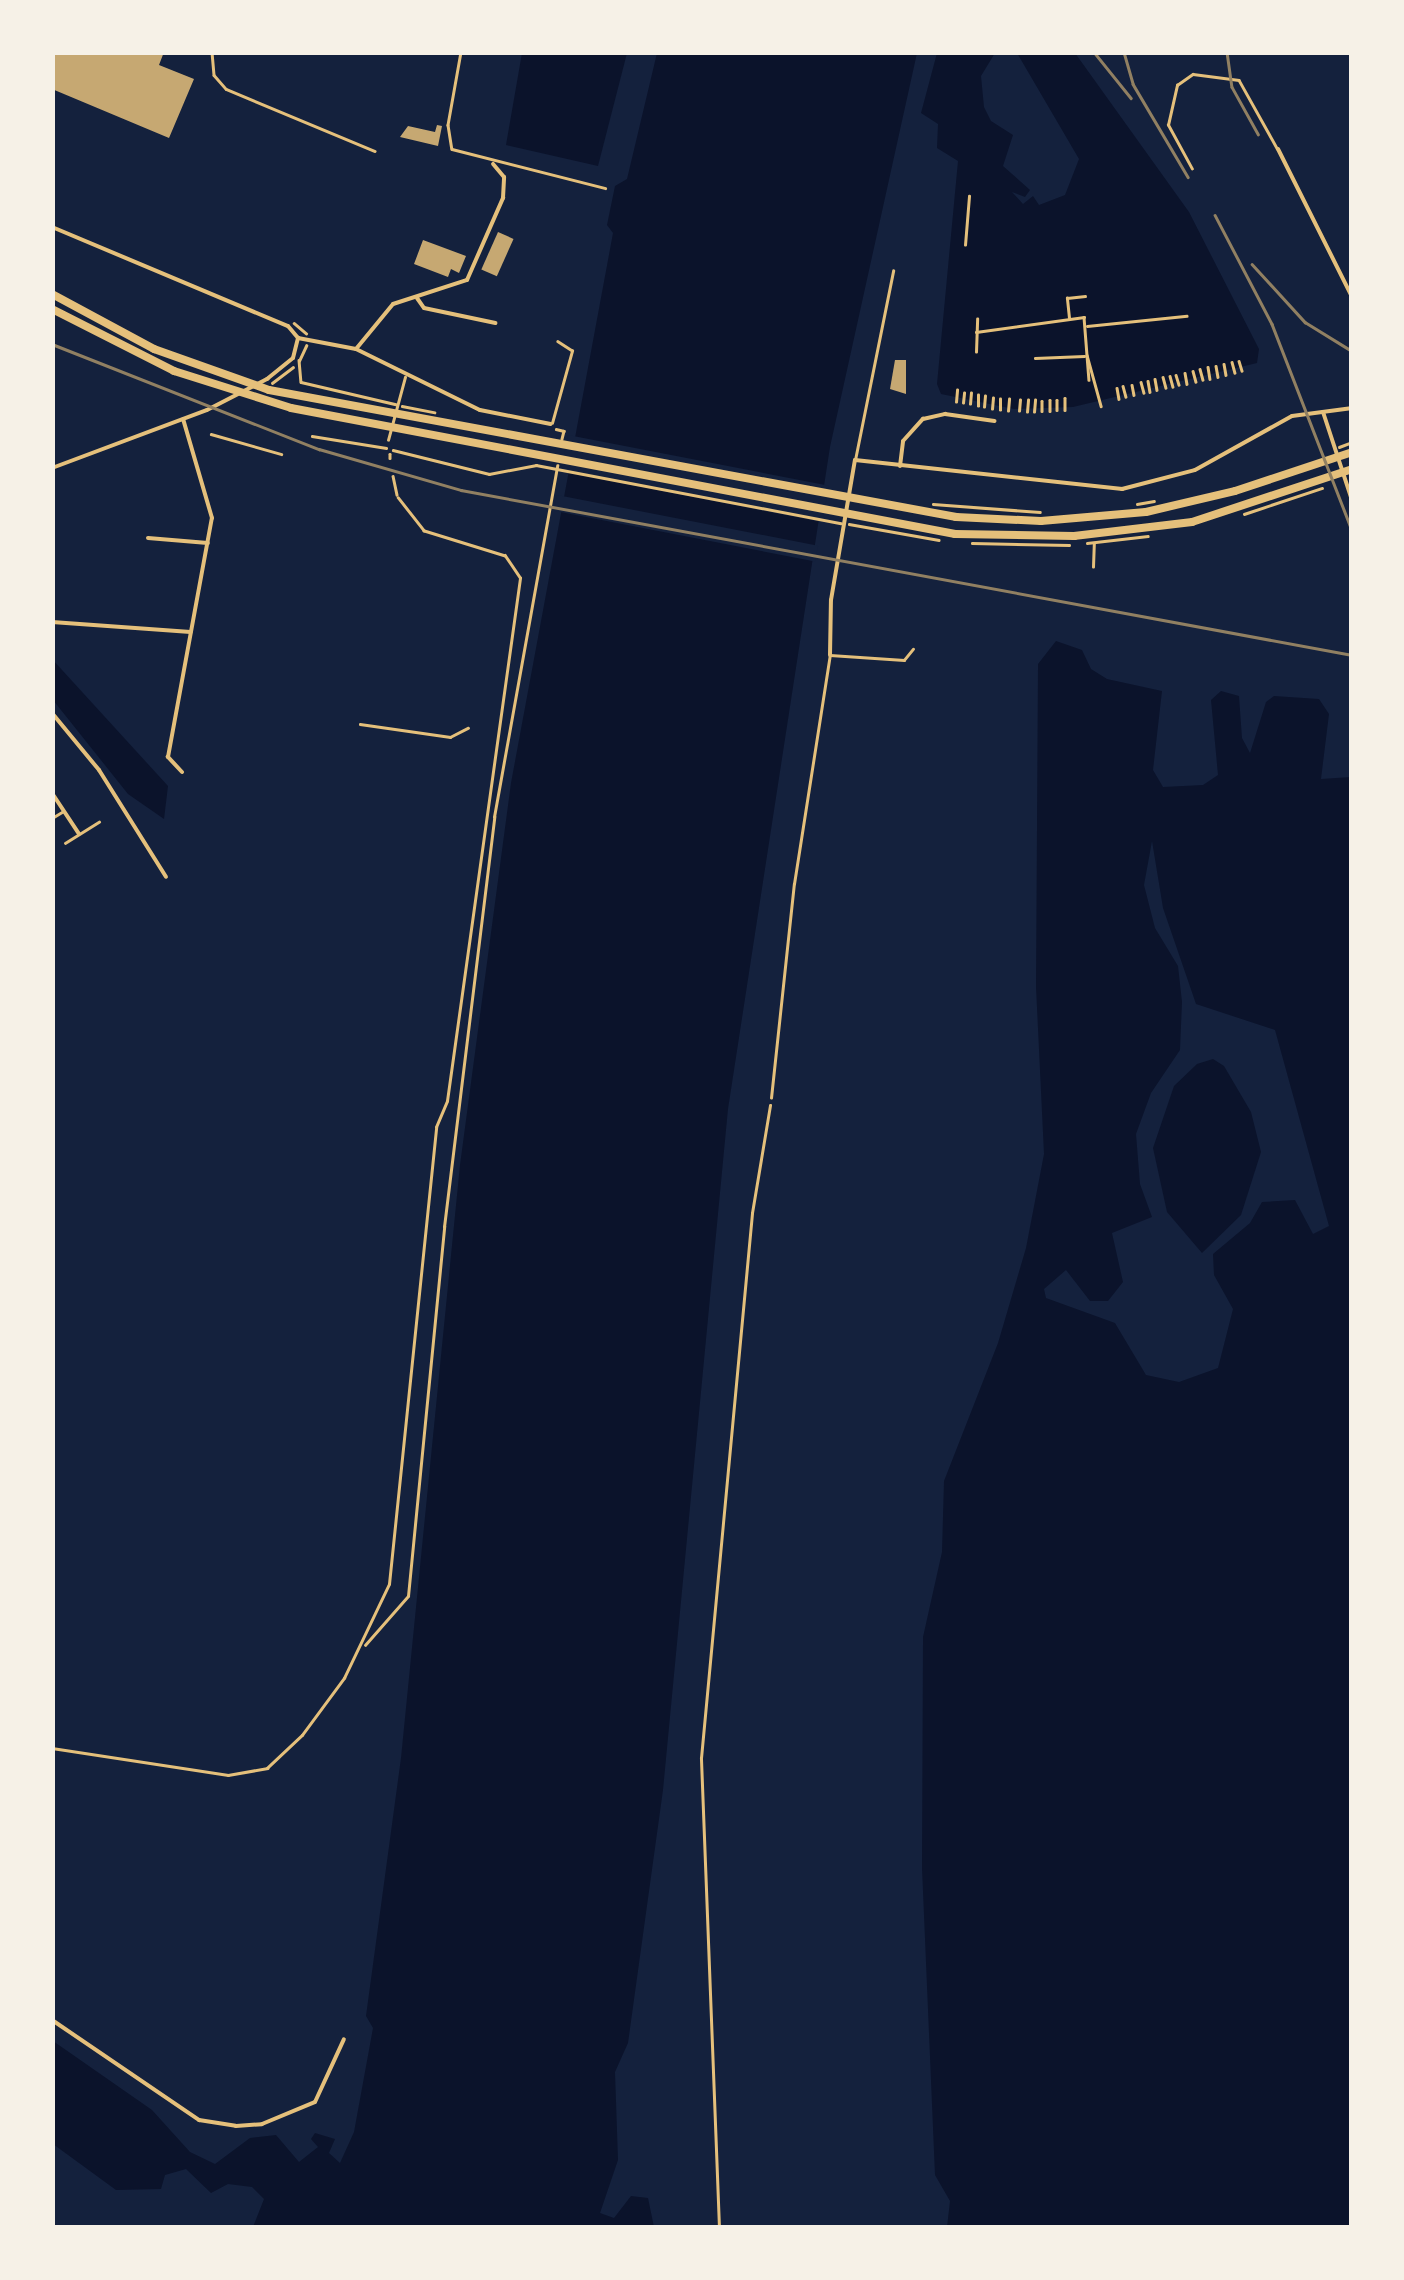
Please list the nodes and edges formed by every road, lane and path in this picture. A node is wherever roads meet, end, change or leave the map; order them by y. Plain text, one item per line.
1 (212, 52) edge
2 (461, 52) edge
3 (1278, 149) joint
4 (375, 151) dead end
5 (492, 164) junction
6 (1192, 169) dead end
7 (605, 188) dead end
8 (970, 196) dead end
9 (52, 227) edge
10 (965, 245) dead end
11 (894, 271) dead end
12 (52, 294) edge
13 (416, 296) junction
14 (1085, 296) dead end
15 (1352, 297) edge
16 (52, 309) edge
17 (1186, 316) dead end
18 (976, 319) dead end
19 (1069, 320) junction
20 (495, 323) dead end
21 (1085, 326) junction
22 (976, 332) junction
23 (298, 338) junction
24 (308, 338) junction
25 (558, 342) dead end
26 (356, 348) junction
27 (976, 352) dead end
28 (1085, 354) junction
29 (1035, 358) dead end
30 (1239, 360) dead end
31 (1232, 362) dead end
32 (1224, 364) dead end
33 (1216, 366) dead end
34 (1208, 368) dead end
35 (1200, 369) dead end
36 (1193, 371) dead end
37 (1242, 371) dead end
38 (1184, 373) dead end
39 (1234, 373) dead end
40 (406, 375) junction
41 (1173, 375) dead end
42 (1226, 375) dead end
43 (1218, 376) dead end
44 (1164, 378) dead end
45 (1155, 379) dead end
46 (1210, 379) dead end
47 (1089, 380) dead end
48 (1202, 380) dead end
49 (1148, 381) dead end
50 (1141, 382) dead end
51 (1196, 382) dead end
52 (1132, 384) dead end
53 (1187, 384) dead end
54 (1123, 386) dead end
55 (1176, 386) dead end
56 (1117, 388) dead end
57 (1166, 388) dead end
58 (957, 390) dead end
59 (1158, 390) dead end
60 (964, 392) dead end
61 (1150, 392) dead end
62 (971, 393) dead end
63 (1144, 393) dead end
64 (978, 395) dead end
65 (1134, 395) dead end
66 (985, 396) dead end
67 (1126, 397) dead end
68 (993, 398) dead end
69 (1065, 398) dead end
70 (1000, 399) dead end
71 (1009, 399) dead end
72 (1119, 399) dead end
73 (1020, 400) dead end
74 (1028, 400) dead end
75 (1035, 400) dead end
76 (1050, 400) dead end
77 (1057, 400) dead end
78 (1042, 401) dead end
79 (956, 402) dead end
80 (964, 403) dead end
81 (371, 404) junction
82 (970, 404) dead end
83 (978, 406) dead end
84 (1101, 406) dead end
85 (984, 407) dead end
86 (1352, 408) edge
87 (992, 409) dead end
88 (1000, 410) dead end
89 (1058, 410) dead end
90 (1065, 410) dead end
91 (1008, 411) dead end
92 (1019, 411) dead end
93 (1050, 411) dead end
94 (1028, 412) dead end
95 (1034, 412) dead end
96 (1042, 412) dead end
97 (1323, 412) junction
98 (183, 419) junction
99 (995, 420) dead end
100 (550, 424) junction
101 (211, 434) dead end
102 (312, 436) dead end
103 (388, 440) dead end
104 (1352, 442) edge
105 (561, 446) dead end
106 (1339, 452) junction
107 (1352, 452) edge
108 (281, 454) dead end
109 (558, 460) dead end
110 (855, 460) junction
111 (900, 466) junction
112 (52, 468) edge
113 (1349, 469) edge
114 (393, 476) dead end
115 (397, 496) joint
116 (1162, 500) dead end
117 (1352, 500) edge
118 (929, 504) dead end
119 (1134, 504) dead end
120 (1046, 512) dead end
121 (852, 521) junction
122 (866, 528) dead end
123 (148, 538) dead end
124 (208, 542) junction
125 (1094, 543) dead end
126 (1093, 568) dead end
127 (52, 622) edge
128 (191, 632) junction
129 (913, 649) dead end
130 (830, 655) junction
131 (52, 713) edge
132 (360, 724) dead end
133 (468, 728) dead end
134 (182, 772) dead end
135 (52, 792) edge
136 (63, 811) junction
137 (52, 818) edge
138 (99, 822) dead end
139 (78, 834) junction
140 (65, 844) dead end
141 (166, 877) dead end
142 (770, 1098) joint
143 (364, 1646) junction
144 (52, 1748) edge
145 (52, 2020) edge
146 (344, 2038) dead end
147 (719, 2228) edge

1 - 4 lane
2 - 5 lane
3 - 6 lane
3 - 15 street
5 - 7 lane
5 - 13 street
8 - 10 path
9 - 23 street
11 - 110 lane
12 - 81 highway
13 - 20 street
13 - 26 street
14 - 19 path
16 - 121 highway
17 - 21 path
18 - 22 path
19 - 21 path
19 - 22 path
21 - 28 path
22 - 27 path
23 - 24 street
23 - 98 street
24 - 26 street
24 - 81 path
25 - 100 lane
26 - 40 street
28 - 29 path
28 - 47 path
28 - 84 path
30 - 37 path
31 - 39 path
32 - 42 path
33 - 43 path
34 - 46 path
35 - 48 path
36 - 51 path
38 - 53 path
40 - 100 street
40 - 103 lane
41 - 55 path
44 - 57 path
45 - 59 path
49 - 61 path
50 - 63 path
52 - 65 path
54 - 67 path
56 - 72 path
58 - 79 path
60 - 80 path
62 - 82 path
64 - 83 path
66 - 85 path
68 - 87 path
69 - 90 path
70 - 88 path
71 - 91 path
73 - 92 path
74 - 94 path
75 - 95 path
76 - 93 path
77 - 89 path
78 - 96 path
81 - 106 highway
86 - 97 street
97 - 111 street
97 - 117 street
98 - 112 street
98 - 124 street
99 - 111 street
100 - 105 path
101 - 108 lane
102 - 121 path
104 - 106 path
106 - 107 highway
109 - 143 path
110 - 111 street
110 - 130 street
113 - 121 highway
114 - 115 lane
115 - 143 path
116 - 119 path
118 - 120 path
121 - 122 path
123 - 124 street
124 - 128 street
125 - 126 path
127 - 128 street
128 - 134 street
129 - 130 lane
130 - 142 lane
131 - 141 street
132 - 133 lane
135 - 136 street
136 - 137 lane
136 - 139 street
138 - 139 lane
139 - 140 lane
142 - 147 path
143 - 144 path
145 - 146 street

